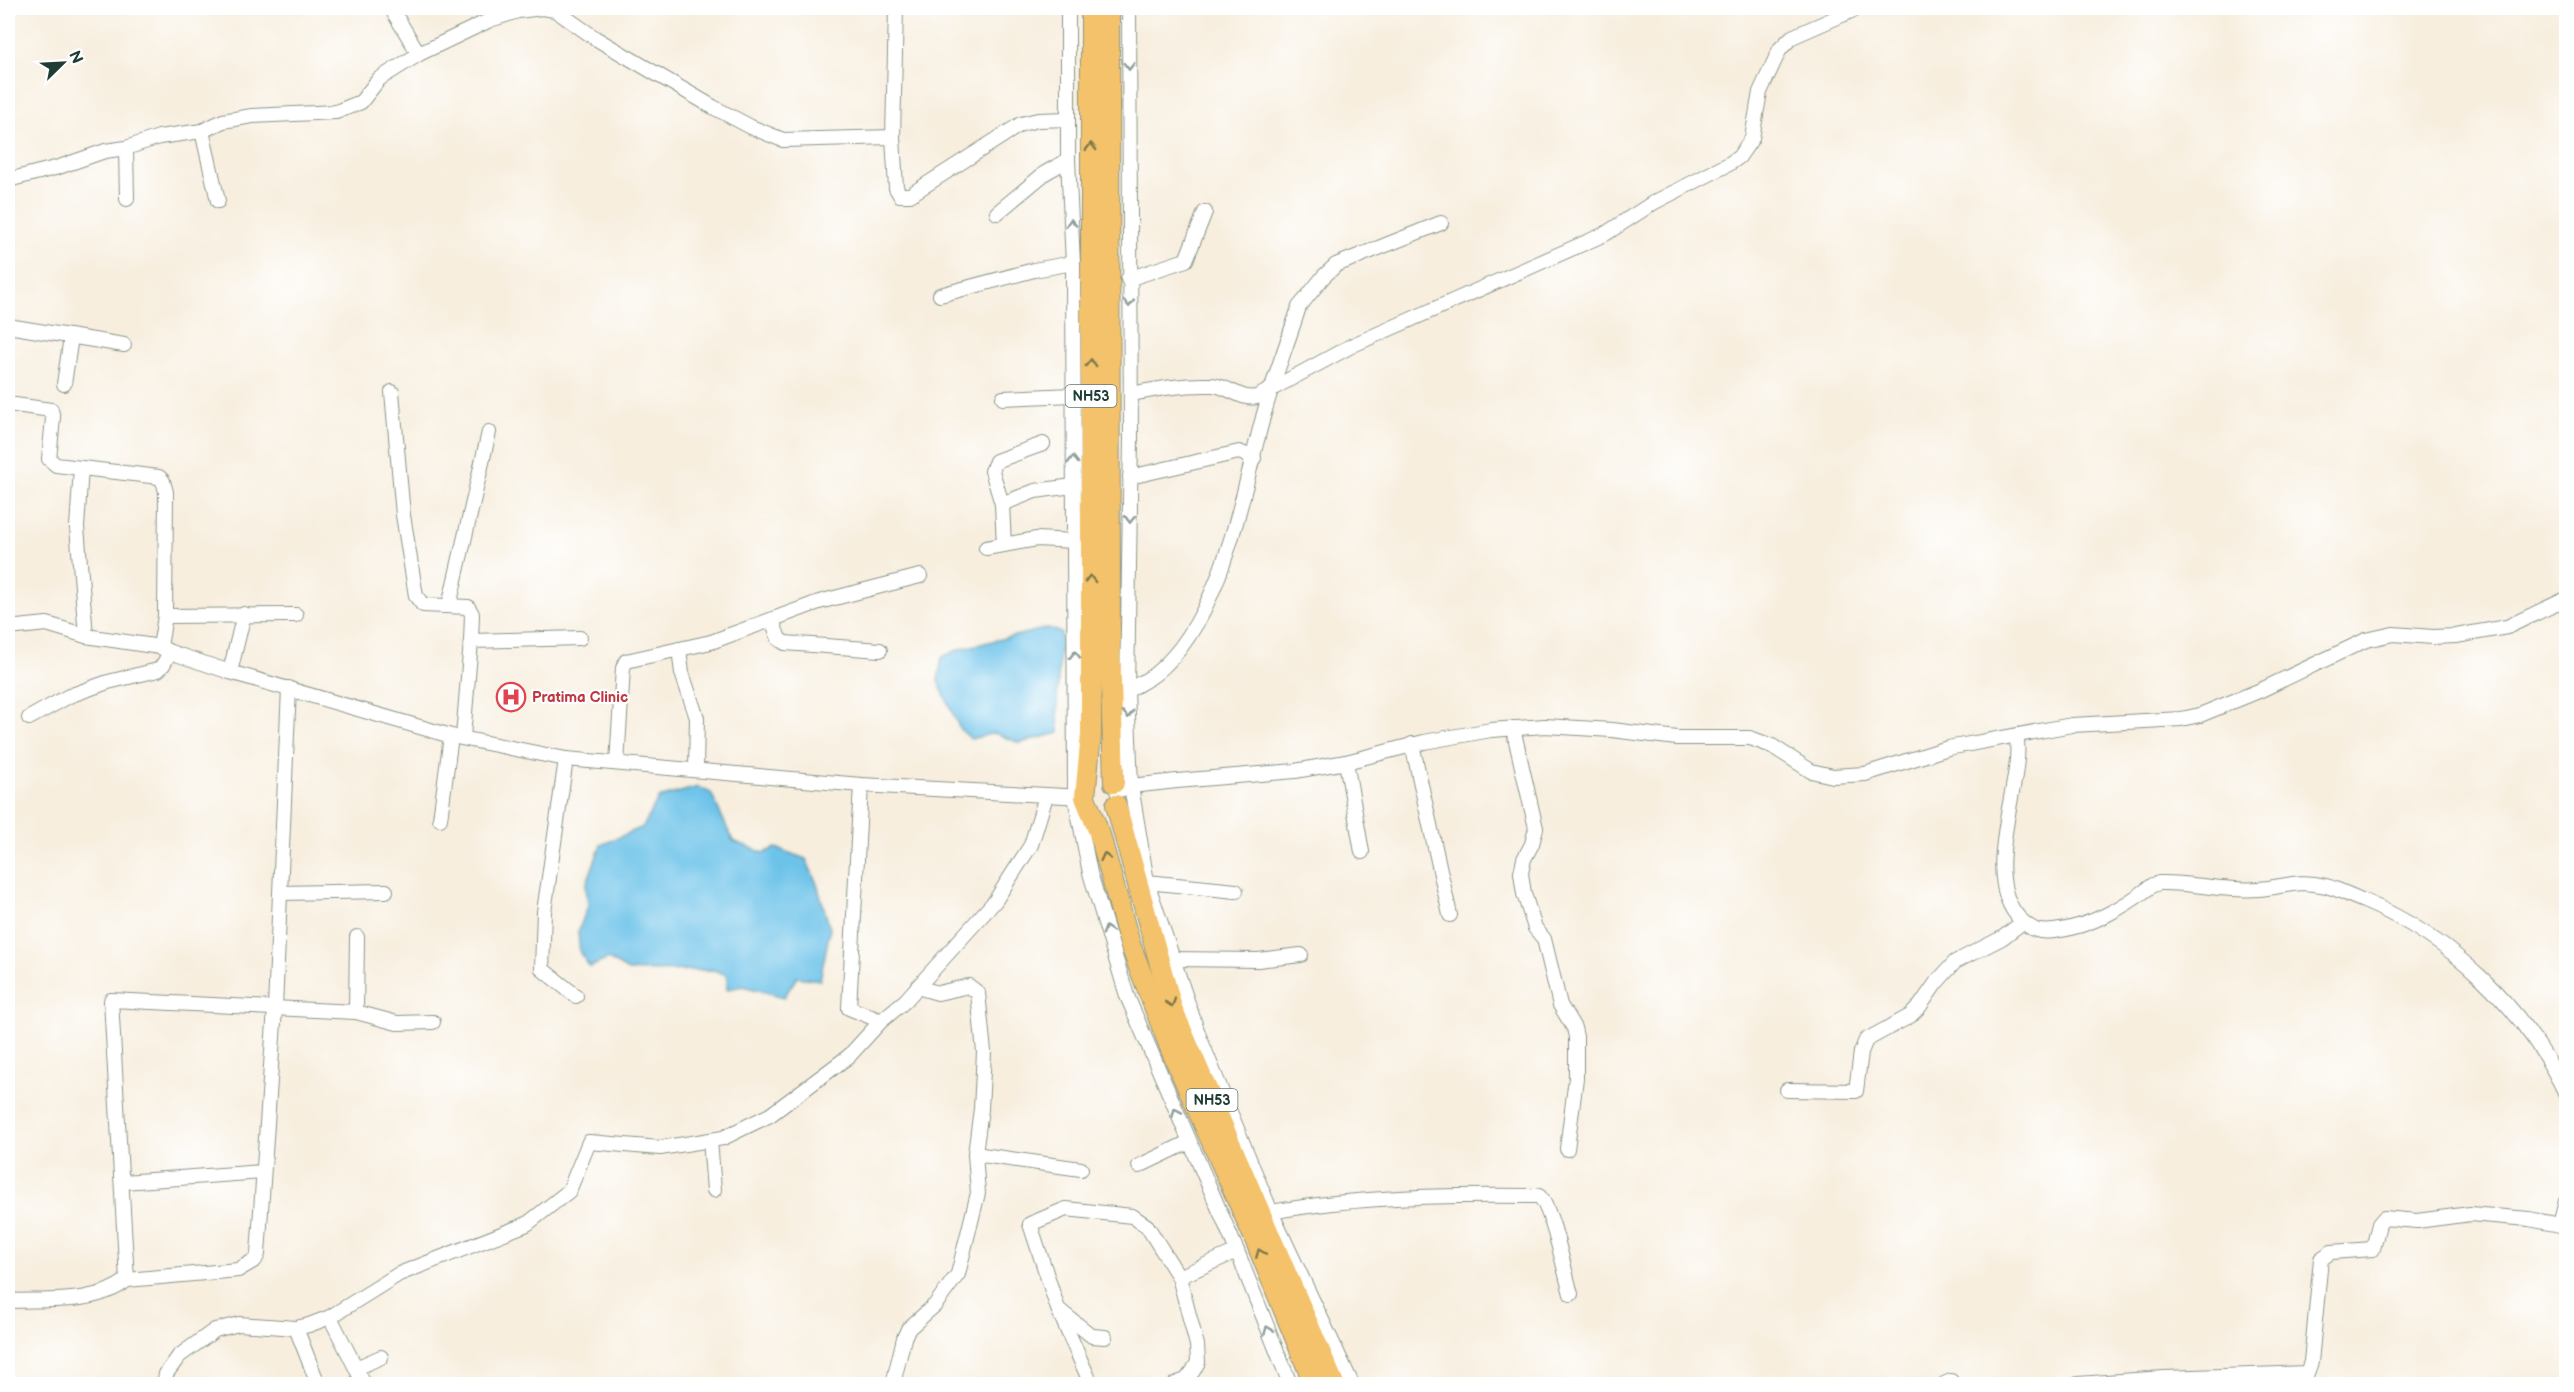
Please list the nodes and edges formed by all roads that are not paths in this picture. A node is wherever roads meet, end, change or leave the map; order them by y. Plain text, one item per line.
1 (896, 8) edge
2 (1068, 8) edge
3 (1091, 8) edge
4 (1109, 8) edge
5 (1129, 8) edge
6 (1858, 8) edge
7 (394, 9) edge
8 (419, 54) junction
9 (1068, 119) junction
10 (202, 131) junction
11 (893, 137) junction
12 (126, 148) junction
13 (1068, 160) junction
14 (8, 180) edge
15 (127, 199) dead end
16 (218, 201) dead end
17 (1205, 212) dead end
18 (997, 213) dead end
19 (1441, 223) dead end
20 (1073, 262) junction
21 (1128, 279) junction
22 (940, 295) dead end
23 (8, 326) edge
24 (71, 336) junction
25 (124, 345) dead end
26 (64, 384) dead end
27 (1270, 391) junction
28 (392, 392) dead end
29 (1131, 394) junction
30 (1073, 395) junction
31 (1003, 398) dead end
32 (8, 404) edge
33 (489, 432) dead end
34 (1043, 444) dead end
35 (1254, 458) junction
36 (81, 468) junction
37 (1130, 477) junction
38 (1073, 486) junction
39 (1002, 504) junction
40 (1074, 541) junction
41 (1004, 545) junction
42 (986, 548) dead end
43 (920, 576) dead end
44 (2566, 599) edge
45 (449, 606) junction
46 (244, 614) junction
47 (296, 615) dead end
48 (165, 616) junction
49 (772, 620) junction
50 (8, 628) edge
51 (86, 636) junction
52 (580, 638) dead end
53 (471, 641) junction
54 (165, 649) junction
55 (679, 649) junction
56 (880, 650) dead end
57 (230, 672) junction
58 (289, 688) junction
59 (1127, 691) junction
60 (29, 718) dead end
61 (1513, 728) junction
62 (2017, 736) junction
63 (457, 737) junction
64 (1412, 744) junction
65 (566, 759) junction
66 (1346, 762) junction
67 (617, 763) junction
68 (696, 770) junction
69 (861, 785) junction
70 (1119, 792) junction
71 (1046, 796) junction
72 (1085, 797) junction
73 (440, 819) dead end
74 (1362, 852) dead end
75 (1147, 882) junction
76 (386, 891) dead end
77 (1236, 891) dead end
78 (280, 893) junction
79 (1450, 915) dead end
80 (2023, 922) junction
81 (357, 937) dead end
82 (1301, 955) dead end
83 (1172, 959) junction
84 (917, 987) junction
85 (576, 996) dead end
86 (275, 1008) junction
87 (356, 1012) junction
88 (880, 1021) junction
89 (433, 1022) dead end
90 (1787, 1090) dead end
91 (2566, 1094) edge
92 (710, 1140) junction
93 (1190, 1142) junction
94 (1567, 1149) dead end
95 (975, 1154) junction
96 (1140, 1166) dead end
97 (1081, 1169) dead end
98 (263, 1172) junction
99 (123, 1182) junction
100 (714, 1190) dead end
101 (2566, 1201) edge
102 (1272, 1212) junction
103 (2563, 1226) edge
104 (1238, 1251) junction
105 (1179, 1277) junction
106 (127, 1280) junction
107 (1571, 1294) dead end
108 (8, 1301) edge
109 (1058, 1309) junction
110 (330, 1317) junction
111 (296, 1328) junction
112 (1105, 1337) dead end
113 (381, 1358) dead end
114 (356, 1368) junction
115 (164, 1384) edge
116 (318, 1384) edge
117 (364, 1384) edge
118 (893, 1384) edge
119 (1091, 1384) edge
120 (1175, 1384) edge
121 (1290, 1384) edge
122 (1314, 1384) edge
123 (1334, 1384) edge
124 (1352, 1384) edge
125 (2078, 1384) edge

1 - 11 street
2 - 9 street
72 -> 3 highway, NH53
4 - 70 highway, NH53
5 -> 21 street
6 - 27 street
7 - 8 street
8 - 10 street
8 - 11 street
9 - 11 street
9 - 13 street
10 - 12 street
10 - 16 street
12 - 14 street
12 - 15 street
13 - 18 street
20 -> 13 street
17 - 21 street
19 - 27 street
20 - 22 street
20 - 30 street
21 -> 29 street
23 - 24 street
24 - 25 street
24 - 26 street
27 - 29 street
27 - 35 street
28 - 45 street
29 - 37 street
30 - 31 street
38 -> 30 street
32 - 36 street
33 - 45 street
34 - 39 street
35 - 37 street
35 - 59 street
36 - 48 street
36 - 51 street
37 -> 59 street
38 - 39 street
38 - 40 street
39 - 41 street
40 - 41 street
72 -> 40 street
41 - 42 street
43 - 49 street
44 - 62 street
45 - 53 street
46 - 47 street
46 - 48 street
46 - 57 street
48 - 54 street
49 - 55 street
49 - 56 street
50 - 51 street
51 - 54 street
52 - 53 street
53 - 63 street
54 - 57 street
54 - 60 street
55 - 67 street
55 - 68 street
57 - 58 street
58 - 63 street
58 - 78 street
59 -> 70 street
61 - 62 street
61 - 64 street
61 - 94 street
62 - 80 street
63 - 65 street
63 - 73 street
64 - 66 street
64 - 79 street
65 - 67 street
65 - 85 street
66 - 70 street
66 - 74 street
67 - 68 street
68 - 69 street
69 - 71 street
69 - 88 street
70 - 72 highway
70 - 72 highway
70 - 75 street
70 -> 123 highway, NH53
71 - 72 street
71 - 84 street
93 -> 72 street
122 -> 72 highway, NH53
75 - 77 street
75 - 83 street
76 - 78 street
78 - 86 street
80 - 90 street
80 - 91 street
81 - 87 street
82 - 83 street
83 - 102 street
84 - 88 street
84 - 95 street
86 - 87 street
86 - 98 street
86 - 99 street
87 - 89 street
88 - 92 street
92 - 100 street
92 - 110 street
93 - 96 street
93 - 104 street
95 - 97 street
95 - 118 street
98 - 99 street
98 - 106 street
99 - 106 street
101 - 103 street
102 - 107 street
102 - 124 street
103 - 125 street
104 - 105 street
121 -> 104 street
105 - 109 street
105 - 120 street
106 - 108 street
109 - 112 street
109 - 119 street
110 - 111 street
110 - 114 street
111 - 115 street
111 - 116 street
113 - 114 street
114 - 117 street

